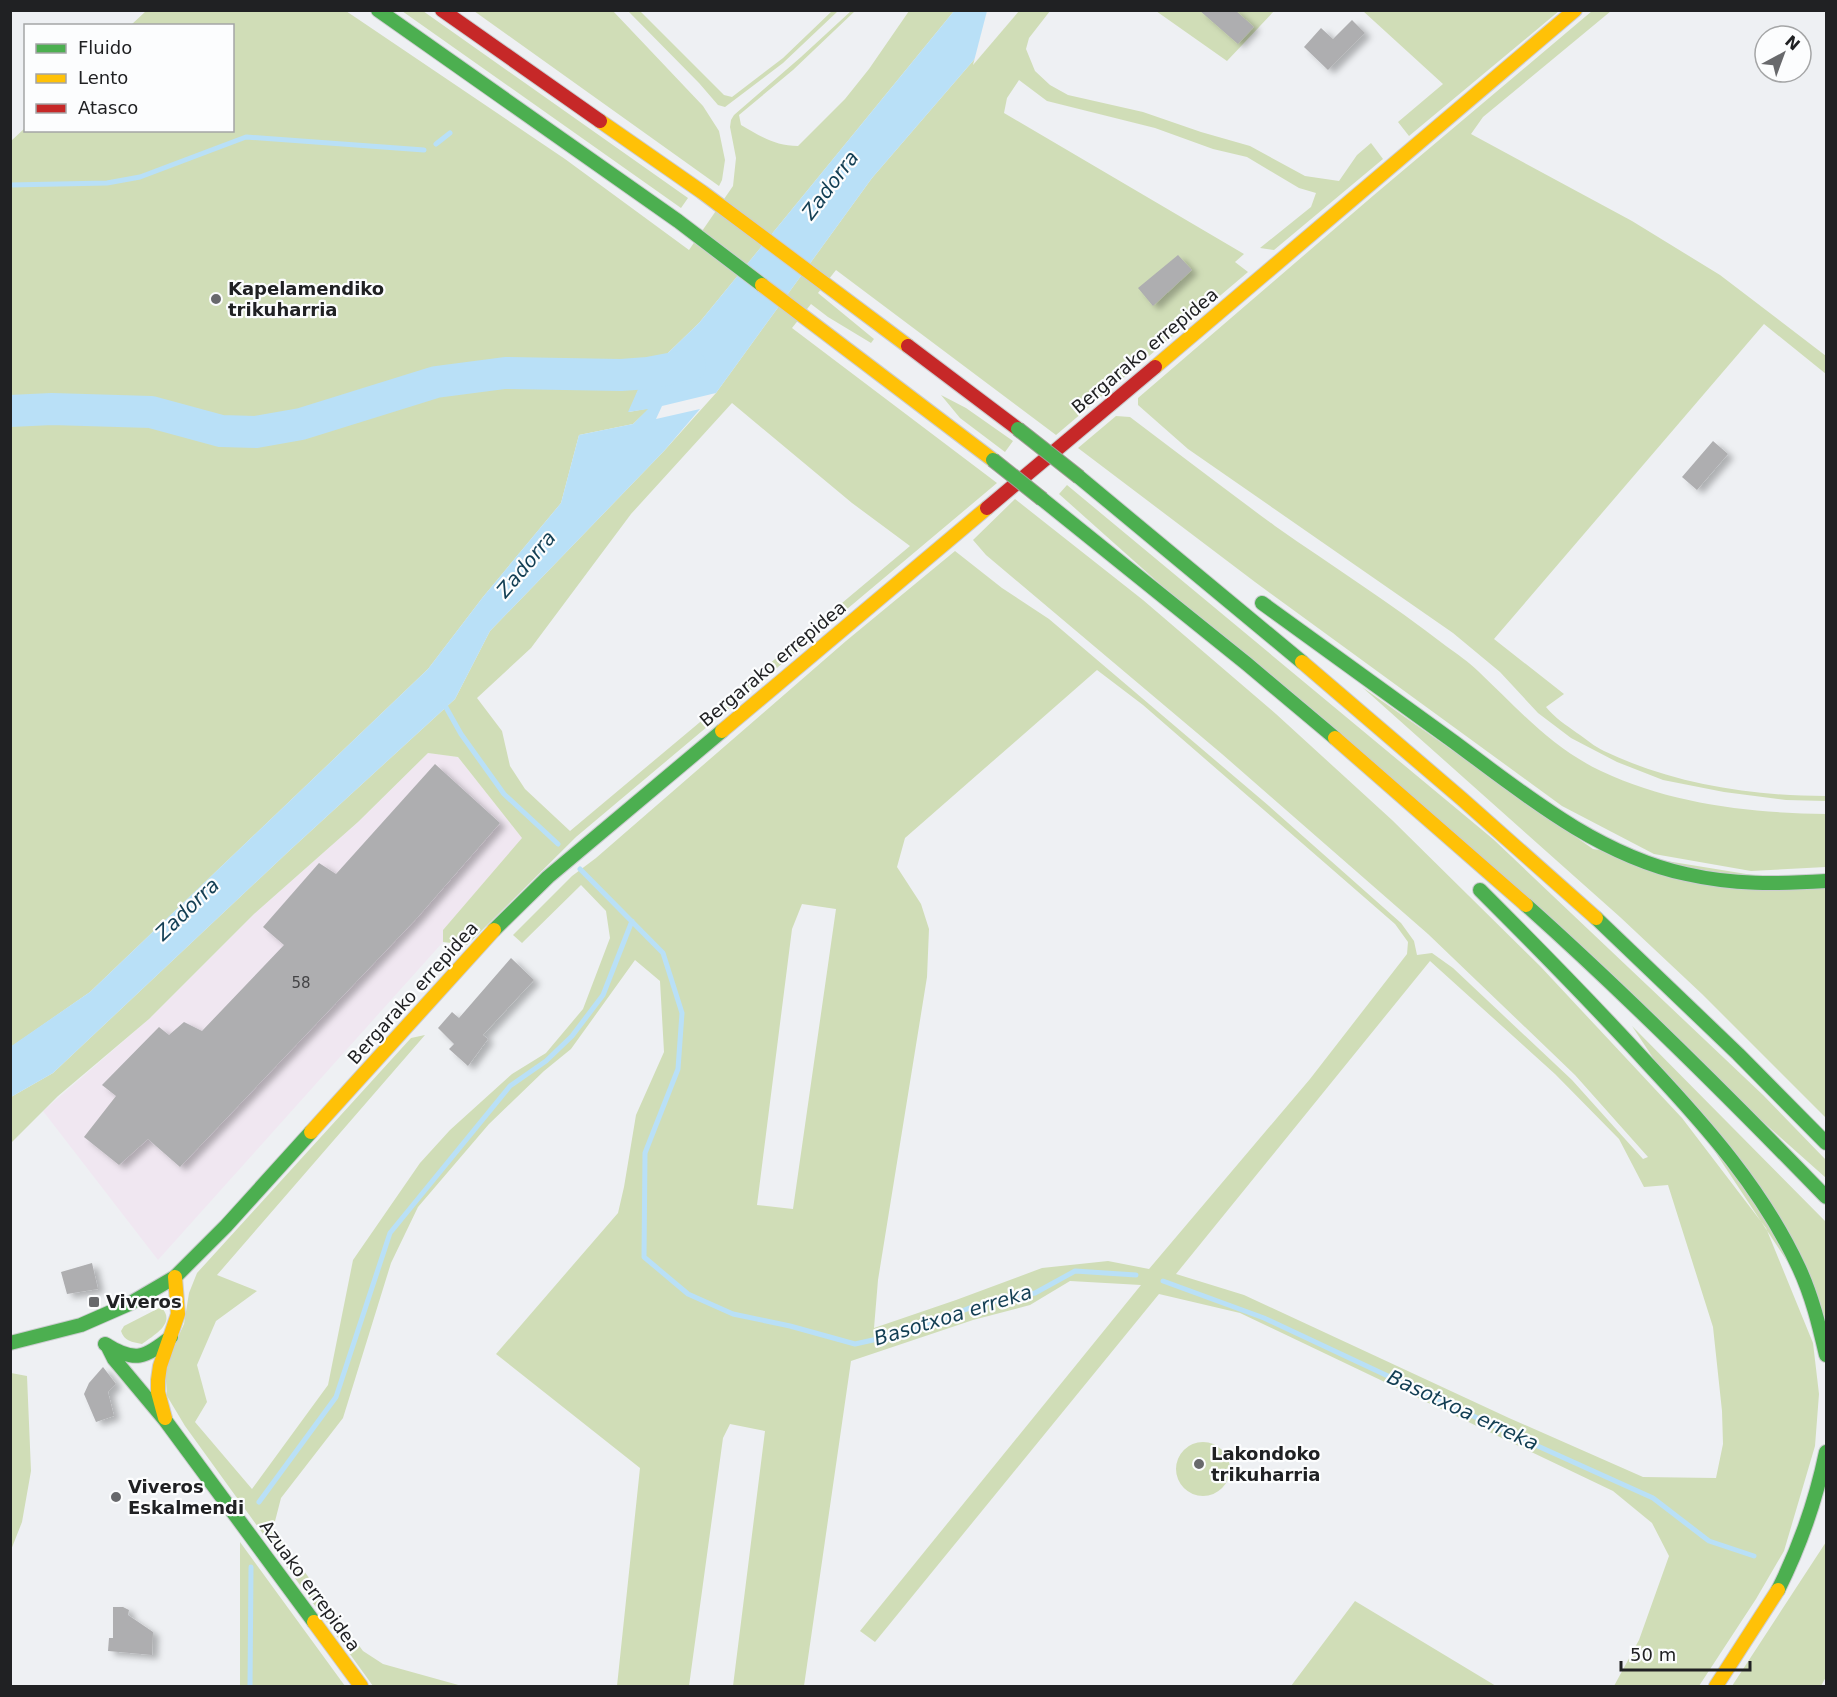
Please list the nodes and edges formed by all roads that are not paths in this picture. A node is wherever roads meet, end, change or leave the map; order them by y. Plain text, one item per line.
1 (378, 10) edge
2 (442, 10) edge
3 (1575, 10) edge
4 (1078, 477) junction
5 (1192, 554) dead end
6 (1248, 593) dead end
7 (1298, 706) junction
8 (1430, 839) dead end
9 (1471, 880) dead end
10 (1827, 881) edge
11 (1827, 1143) edge
12 (1827, 1197) edge
13 (175, 1277) junction
14 (94, 1335) junction
15 (171, 1337) junction
16 (10, 1344) edge
17 (1827, 1355) edge
18 (165, 1420) junction
19 (1827, 1452) edge
20 (1812, 1542) dead end
21 (1778, 1590) junction
22 (361, 1686) edge
23 (1716, 1686) edge

1 - 7 main road, bridge
2 - 4 main road, bridge
3 - 13 main road, Bergarako errepidea
4 - 5 main road
4 - 11 main road
6 - 10 main road
7 - 8 main road
7 - 12 main road
9 - 17 main road
13 - 14 main road, Bergarako errepidea
13 - 15 main road
14 - 15 main road
14 - 16 main road, Bergarako errepidea
14 - 18 main road, Azuako errepidea
15 - 18 main road
18 - 22 main road, Azuako errepidea
19 - 21 main road
20 - 21 main road
21 - 23 main road

